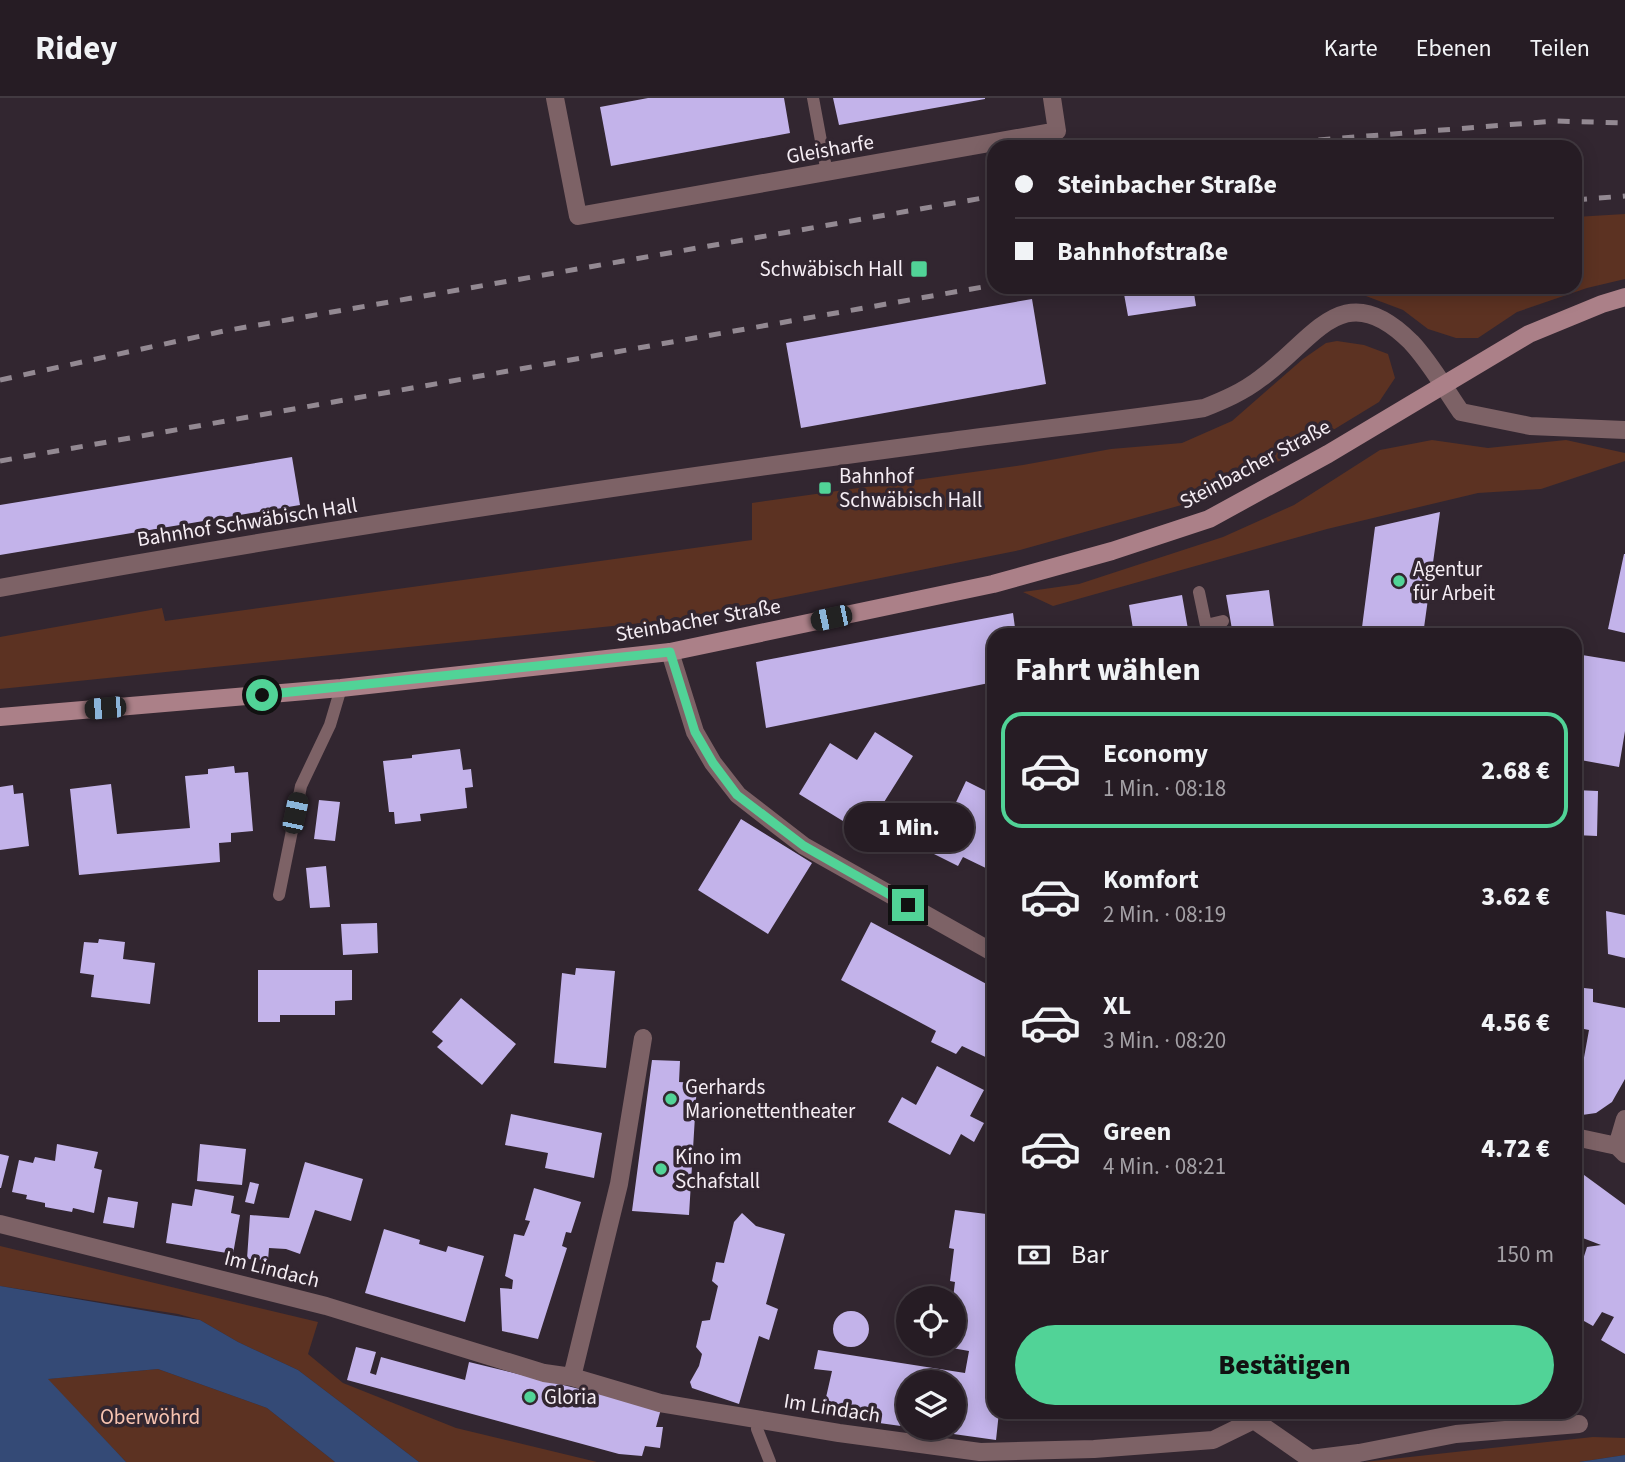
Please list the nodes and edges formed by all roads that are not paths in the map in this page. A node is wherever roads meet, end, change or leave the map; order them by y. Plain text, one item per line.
1 (555, 98) edge
2 (813, 98) edge
3 (1052, 98) edge
4 (1008, 140) edge
5 (987, 144) edge
6 (827, 173) junction
7 (1625, 298) edge
8 (1442, 384) junction
9 (1625, 430) edge
10 (0, 588) edge
11 (1199, 592) dead end
12 (1223, 621) dead end
13 (1207, 628) edge
14 (1211, 628) edge
15 (670, 652) junction
16 (341, 688) junction
17 (0, 717) edge
18 (279, 895) dead end
19 (987, 949) edge
20 (643, 1038) dead end
21 (1625, 1119) edge
22 (1582, 1140) edge
23 (1621, 1150) edge
24 (0, 1224) edge
25 (572, 1377) junction
26 (1249, 1419) edge
27 (1258, 1419) edge
28 (758, 1420) junction
29 (1579, 1424) dead end
30 (771, 1462) edge

1 - 6 street, Gleisharfe
2 - 6 lane
3 - 4 street, Gleisharfe
5 - 6 street, Gleisharfe
7 - 8 street, Steinbacher Straße
8 - 9 street
8 - 10 street, Bahnhof Schwäbisch Hall
8 - 15 street, Steinbacher Straße
11 - 13 lane
12 - 14 lane
15 - 16 street, Steinbacher Straße
15 - 19 street
16 - 17 street, Steinbacher Straße
16 - 18 lane
20 - 25 street
21 - 23 street
22 - 23 street
24 - 25 street, Im Lindach
25 - 28 street, Im Lindach
26 - 28 street, Im Lindach
27 - 29 street, Im Lindach
28 - 30 lane

